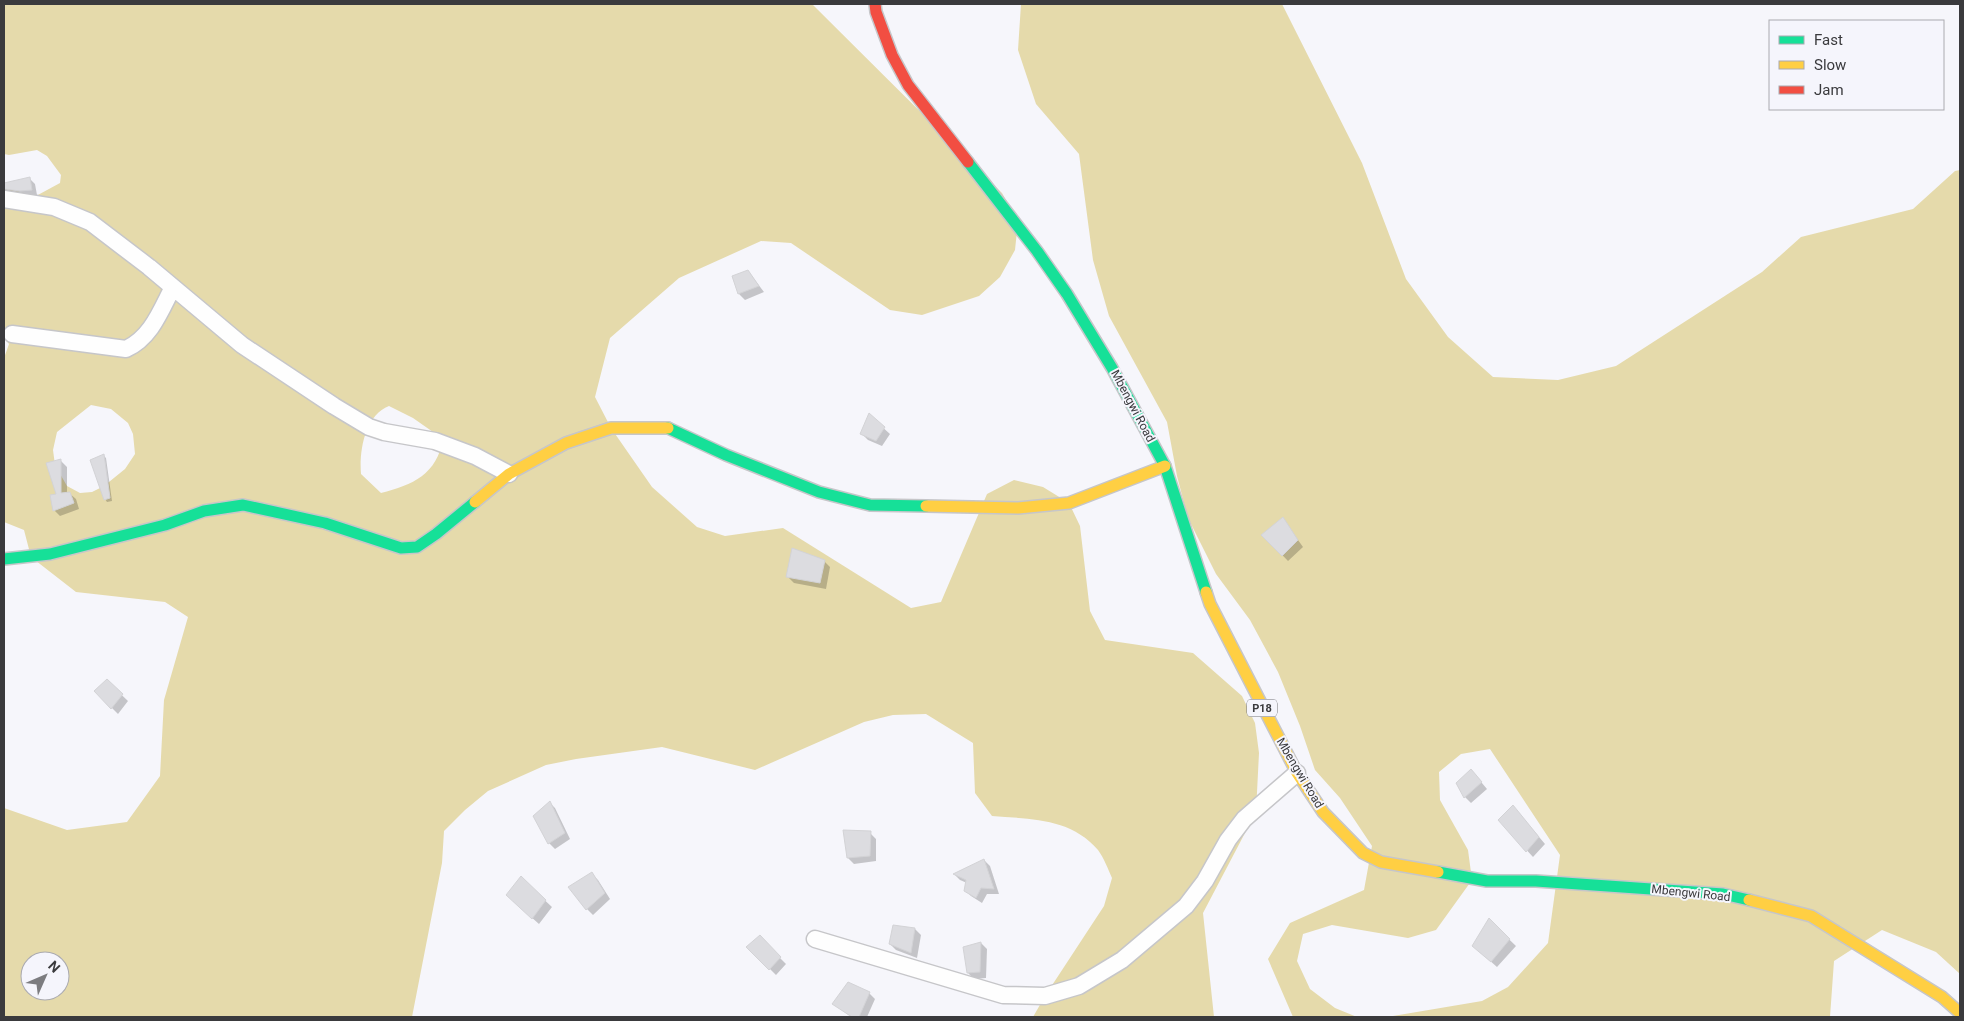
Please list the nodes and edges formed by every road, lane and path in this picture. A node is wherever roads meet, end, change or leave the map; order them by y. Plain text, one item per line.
1 (875, 4) edge
2 (4, 199) edge
3 (173, 287) junction
4 (12, 334) dead end
5 (1165, 466) junction
6 (509, 474) junction
7 (4, 559) edge
8 (1297, 773) junction
9 (815, 940) dead end
10 (1960, 1013) edge

1 - 5 main road, Mbengwi Road / P18
2 - 3 street
3 - 4 street
3 - 6 street
5 - 6 main road
5 - 8 main road, Mbengwi Road / P18
6 - 7 main road
8 - 9 street
8 - 10 main road, Mbengwi Road / P18

